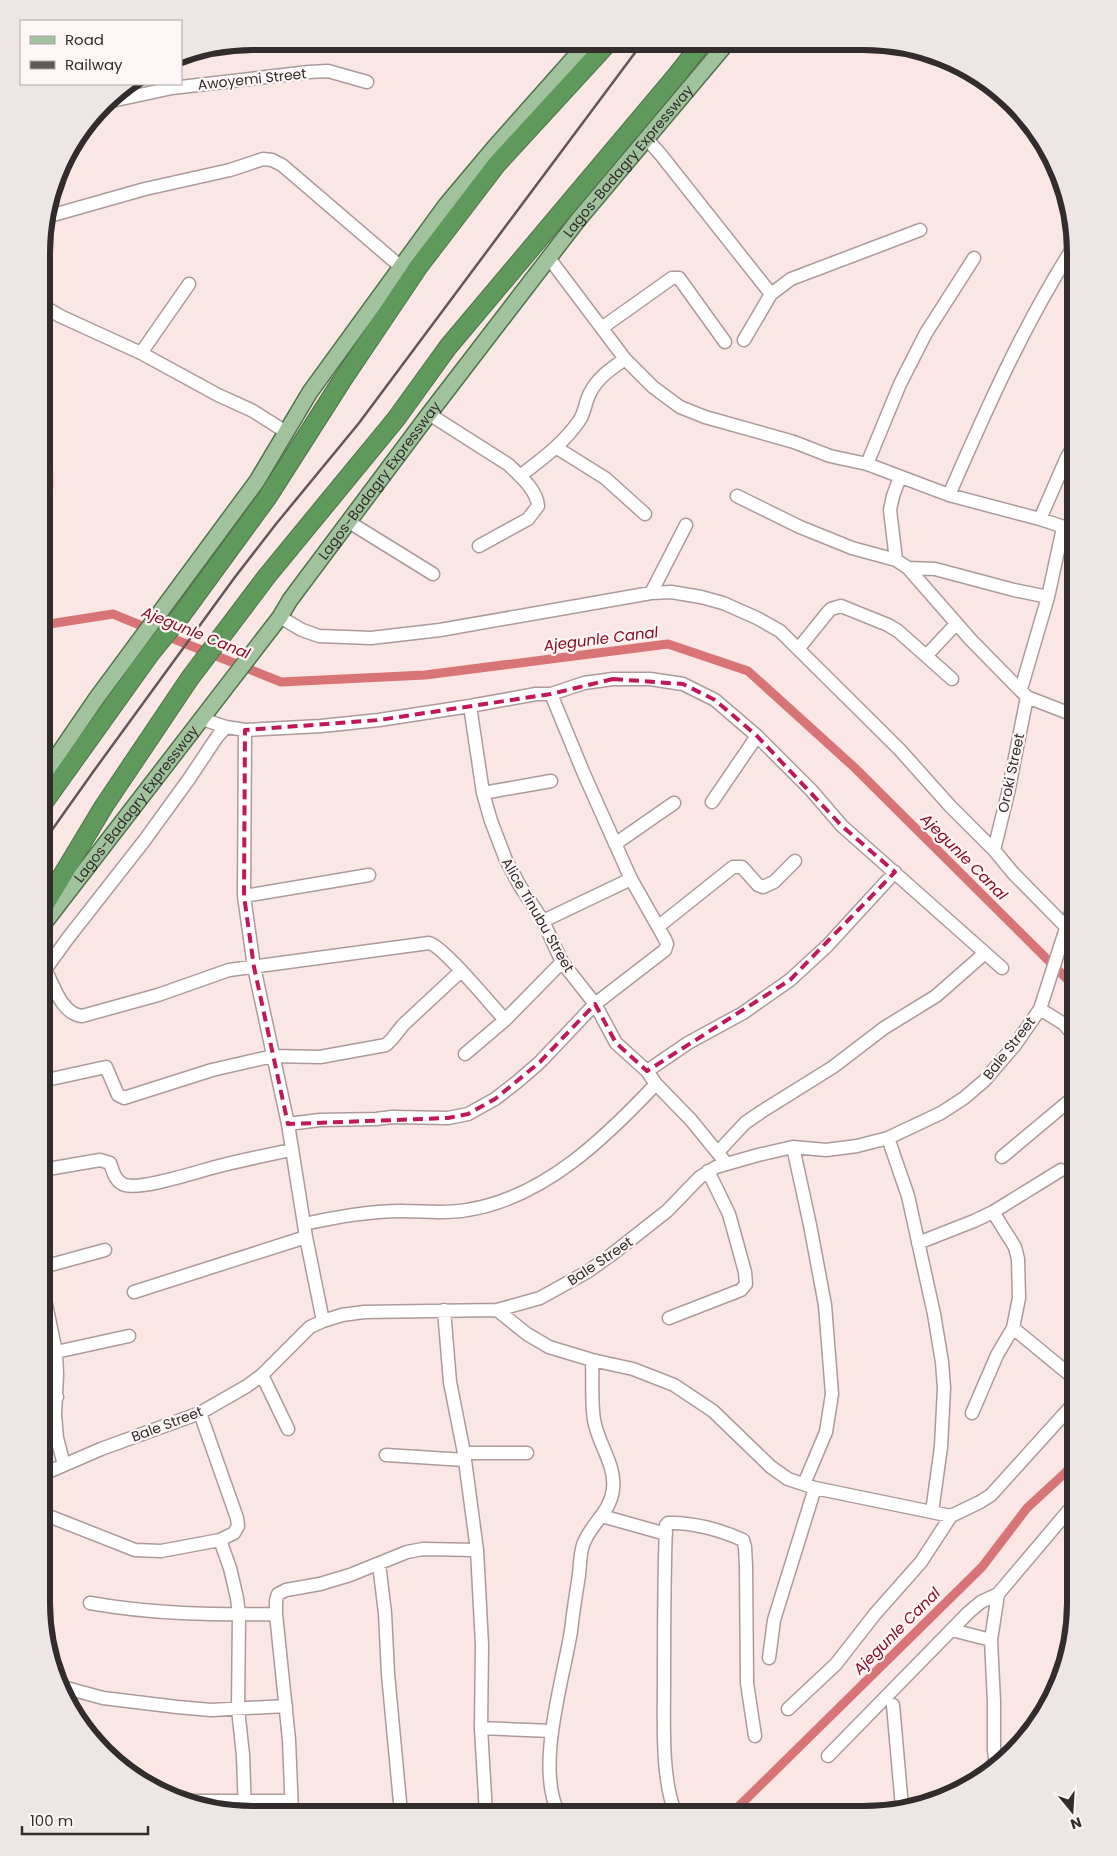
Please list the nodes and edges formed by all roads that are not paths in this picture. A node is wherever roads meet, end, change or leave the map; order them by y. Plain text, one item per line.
1 (581, 50) edge
2 (602, 50) edge
3 (696, 50) edge
4 (720, 50) edge
5 (367, 82) dead end
6 (120, 99) edge
7 (647, 139) junction
8 (54, 215) edge
9 (920, 230) dead end
10 (1067, 257) edge
11 (550, 258) junction
12 (974, 258) dead end
13 (401, 267) junction
14 (189, 284) dead end
15 (771, 294) junction
16 (50, 310) edge
17 (603, 328) junction
18 (744, 340) dead end
19 (725, 342) dead end
20 (141, 353) junction
21 (625, 359) junction
22 (429, 414) junction
23 (286, 432) junction
24 (557, 448) junction
25 (1067, 458) edge
26 (867, 464) junction
27 (520, 476) junction
28 (900, 477) junction
29 (949, 495) junction
30 (737, 496) dead end
31 (645, 514) dead end
32 (1040, 519) junction
33 (349, 522) junction
34 (686, 525) dead end
35 (1067, 529) edge
36 (1067, 536) edge
37 (479, 546) dead end
38 (896, 560) junction
39 (908, 568) junction
40 (433, 574) dead end
41 (651, 593) junction
42 (1048, 597) junction
43 (280, 617) junction
44 (956, 624) junction
45 (799, 648) junction
46 (927, 655) junction
47 (952, 679) dead end
48 (1024, 693) junction
49 (551, 694) junction
50 (470, 706) junction
51 (1067, 712) edge
52 (202, 719) junction
53 (226, 727) junction
54 (245, 730) junction
55 (758, 736) junction
56 (50, 766) edge
57 (551, 781) dead end
58 (50, 794) edge
59 (483, 794) junction
60 (712, 802) dead end
61 (674, 803) dead end
62 (615, 844) junction
63 (994, 850) junction
64 (795, 861) dead end
65 (895, 872) junction
66 (369, 875) dead end
67 (631, 879) junction
68 (50, 896) edge
69 (244, 896) junction
70 (50, 916) edge
71 (543, 921) junction
72 (1067, 924) edge
73 (659, 926) junction
74 (1064, 933) junction
75 (1067, 934) edge
76 (985, 953) junction
77 (50, 960) edge
78 (562, 962) junction
79 (254, 968) junction
80 (1002, 968) dead end
81 (461, 971) junction
82 (50, 981) edge
83 (594, 1004) junction
84 (1042, 1004) junction
85 (505, 1020) junction
86 (1067, 1027) edge
87 (465, 1054) dead end
88 (273, 1056) junction
89 (647, 1071) junction
90 (50, 1079) edge
91 (656, 1084) junction
92 (1067, 1104) edge
93 (288, 1124) junction
94 (888, 1138) junction
95 (793, 1147) junction
96 (291, 1150) junction
97 (718, 1152) junction
98 (1002, 1158) dead end
99 (726, 1163) junction
100 (50, 1169) edge
101 (1061, 1170) dead end
102 (708, 1171) junction
103 (992, 1212) junction
104 (304, 1224) junction
105 (306, 1238) junction
106 (918, 1243) junction
107 (105, 1250) dead end
108 (50, 1262) edge
109 (134, 1292) dead end
110 (444, 1310) junction
111 (497, 1310) junction
112 (669, 1318) dead end
113 (50, 1321) edge
114 (323, 1321) junction
115 (1013, 1328) junction
116 (129, 1336) dead end
117 (56, 1352) junction
118 (592, 1360) junction
119 (1067, 1372) edge
120 (262, 1375) junction
121 (50, 1395) edge
122 (57, 1397) junction
123 (1067, 1411) edge
124 (972, 1412) dead end
125 (200, 1413) junction
126 (288, 1429) dead end
127 (527, 1453) dead end
128 (386, 1455) dead end
129 (464, 1456) junction
130 (64, 1465) junction
131 (50, 1471) edge
132 (809, 1486) junction
133 (932, 1512) junction
134 (1067, 1512) edge
135 (602, 1516) junction
136 (951, 1516) junction
137 (50, 1517) edge
138 (666, 1534) junction
139 (220, 1540) junction
140 (477, 1550) junction
141 (379, 1564) junction
142 (998, 1594) junction
143 (90, 1603) dead end
144 (276, 1614) junction
145 (238, 1615) junction
146 (952, 1630) junction
147 (991, 1640) junction
148 (769, 1658) dead end
149 (69, 1689) edge
150 (893, 1705) dead end
151 (286, 1706) junction
152 (238, 1709) junction
153 (788, 1709) dead end
154 (480, 1728) junction
155 (552, 1732) junction
156 (755, 1736) dead end
157 (828, 1756) dead end
158 (995, 1758) edge
159 (205, 1800) edge
160 (245, 1800) junction
161 (902, 1802) edge
162 (245, 1806) edge
163 (284, 1806) edge
164 (291, 1806) edge
165 (400, 1806) edge
166 (485, 1806) edge
167 (557, 1806) edge
168 (673, 1806) edge

1 - 13 main road
2 - 58 highway
3 - 68 highway, Lagos-Badagry Expressway
4 - 7 main road, Lagos-Badagry Expressway
5 - 6 street, Awoyemi Street
7 - 11 main road, Lagos-Badagry Expressway
7 - 15 street
8 - 13 street
9 - 15 street
10 - 29 street
11 - 17 street
11 - 22 main road, Lagos-Badagry Expressway
12 - 26 street
13 - 23 main road
14 - 20 street
15 - 18 street
16 - 20 street
17 - 19 street
17 - 21 street
20 - 23 street
21 - 24 street
21 - 26 street
22 - 27 street
22 - 33 main road, Lagos-Badagry Expressway
23 - 56 main road
24 - 27 street
24 - 31 street
25 - 32 street
26 - 28 street
27 - 37 street
28 - 29 street
28 - 38 street
29 - 32 street
30 - 38 street
32 - 35 street
33 - 40 street
33 - 43 main road, Lagos-Badagry Expressway
34 - 41 street
36 - 42 street, Oroki Street
38 - 39 street
39 - 42 street
39 - 44 street
41 - 43 street
41 - 45 street
42 - 48 street, Oroki Street
43 - 52 main road, Lagos-Badagry Expressway
44 - 46 street
44 - 48 street
45 - 46 street
45 - 63 street
46 - 47 street
48 - 51 street
48 - 63 street, Oroki Street
49 - 50 street
49 - 55 street
49 - 62 street
50 - 54 street
50 - 59 street, Alice Tinubu Street
52 - 53 street
52 - 70 main road, Lagos-Badagry Expressway
53 - 54 street
53 - 77 street
54 - 69 street
55 - 60 street
55 - 65 street
57 - 59 street
59 - 71 street, Alice Tinubu Street
61 - 62 street
62 - 67 street
63 - 74 street
64 - 73 street
65 - 76 street
65 - 89 street
66 - 69 street
67 - 71 street
67 - 73 street
69 - 79 street
71 - 78 street, Alice Tinubu Street
72 - 74 street, Bale Street
73 - 83 street
74 - 75 street
74 - 84 street, Bale Street
76 - 80 street
76 - 97 street
78 - 83 street, Alice Tinubu Street
78 - 85 street
79 - 81 street
79 - 82 street
79 - 88 street
81 - 85 street
81 - 88 street
83 - 89 street, Alice Tinubu Street
83 - 93 street
84 - 86 street
84 - 94 street, Bale Street
85 - 87 street
88 - 90 street
88 - 93 street
89 - 91 street, Alice Tinubu Street
91 - 97 street, Alice Tinubu Street
91 - 104 street
92 - 98 street
93 - 96 street
94 - 95 street, Bale Street
94 - 106 street
95 - 99 street, Bale Street
95 - 132 street
96 - 100 street
96 - 104 street
97 - 99 street, Alice Tinubu Street
99 - 102 street, Bale Street
101 - 103 street
102 - 111 street, Bale Street
102 - 112 street
103 - 106 street
103 - 115 street
104 - 105 street
105 - 109 street
105 - 114 street
106 - 133 street
107 - 108 street
110 - 111 street, Bale Street
110 - 114 street, Bale Street
110 - 129 street
111 - 118 street
113 - 117 street
114 - 120 street, Bale Street
115 - 119 street
115 - 124 street
116 - 117 street
117 - 122 street
118 - 132 street
118 - 135 street
120 - 125 street, Bale Street
120 - 126 street
121 - 122 street
122 - 130 street
123 - 136 street
125 - 130 street, Bale Street
125 - 139 street
127 - 129 street
128 - 129 street
129 - 140 street
130 - 131 street, Bale Street
132 - 133 street
132 - 148 street
133 - 136 street
134 - 142 street
135 - 138 street
135 - 155 street
136 - 153 street
137 - 139 street
138 - 156 street
138 - 168 street
139 - 145 street
140 - 141 street
140 - 154 street
141 - 144 street
141 - 165 street
142 - 146 street
142 - 147 street
143 - 145 street
144 - 145 street
144 - 151 street
145 - 152 street
146 - 147 street
146 - 157 street
147 - 158 street
149 - 152 street
150 - 161 street
151 - 152 street
151 - 164 street
152 - 160 street
154 - 155 street
154 - 166 street
155 - 167 street
159 - 160 street
160 - 162 street
160 - 163 street

